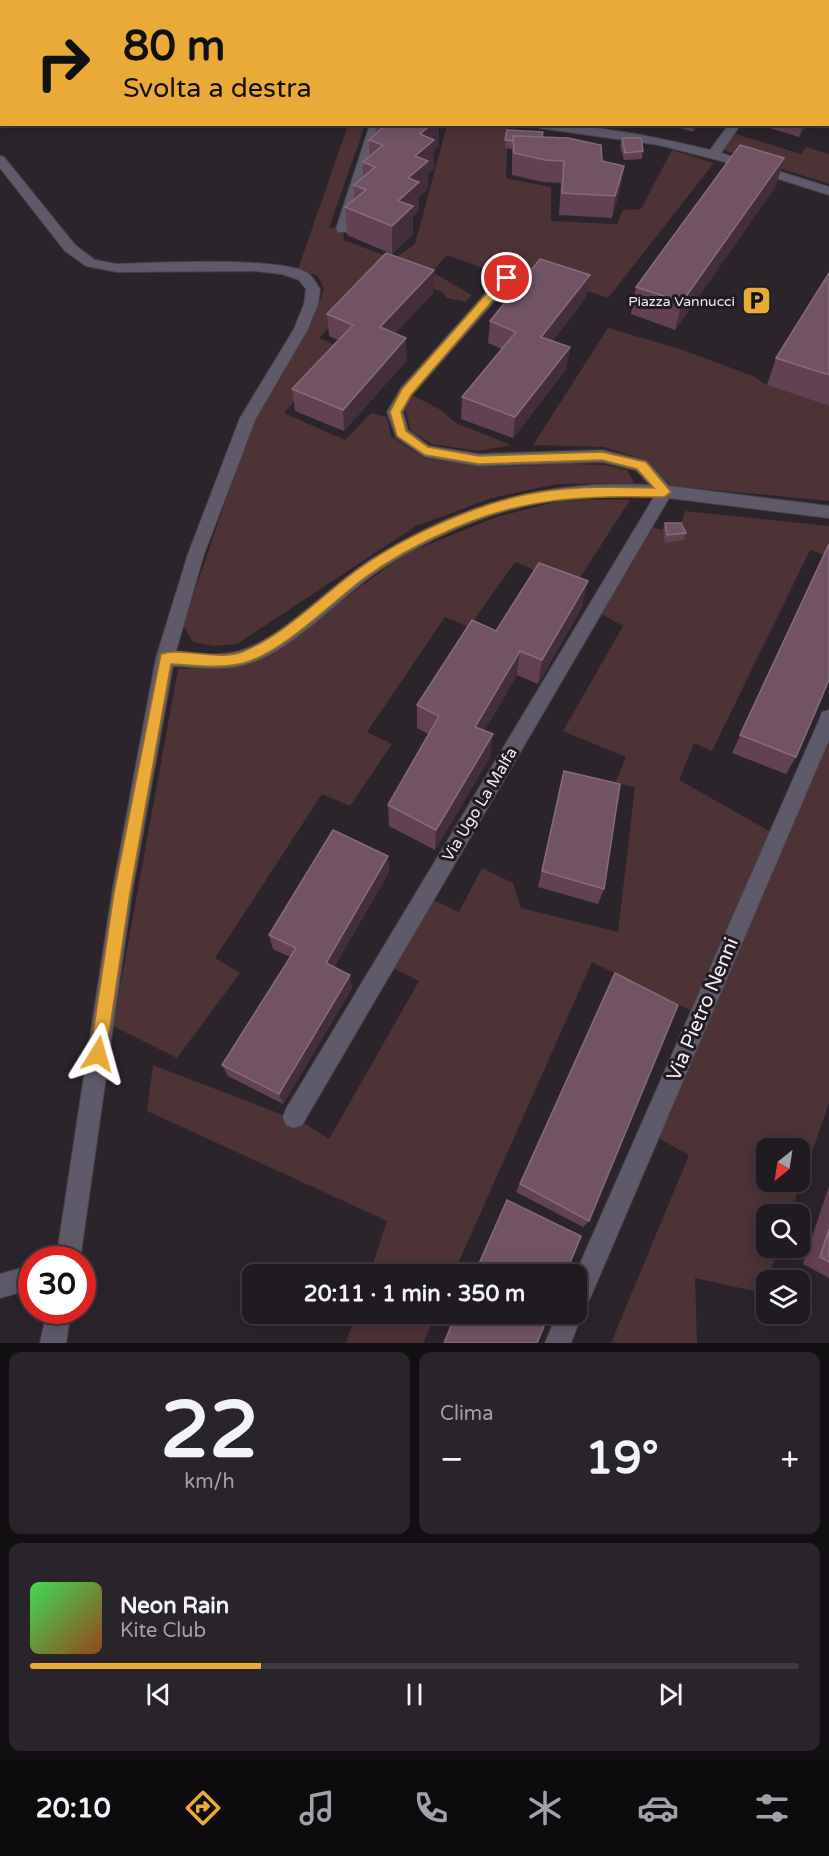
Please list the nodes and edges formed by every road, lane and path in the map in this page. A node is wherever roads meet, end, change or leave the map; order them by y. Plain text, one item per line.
1 (375, 126) edge
2 (552, 126) edge
3 (734, 126) edge
4 (713, 155) junction
5 (0, 160) edge
6 (829, 191) edge
7 (343, 229) dead end
8 (507, 278) dead end
9 (664, 492) junction
10 (829, 512) edge
11 (165, 658) junction
12 (829, 718) edge
13 (294, 1117) dead end
14 (70, 1246) edge
15 (587, 1276) edge
16 (18, 1281) edge
17 (0, 1286) edge
18 (57, 1324) edge
19 (566, 1324) edge
20 (53, 1343) edge
21 (558, 1343) edge

1 - 7 street
2 - 4 street
3 - 4 street
4 - 6 street
5 - 11 street
8 - 9 street
9 - 10 street
9 - 11 street
9 - 13 street, Via Ugo La Malfa
11 - 14 street
12 - 15 street, Via Pietro Nenni
16 - 17 street
18 - 20 street
19 - 21 street

